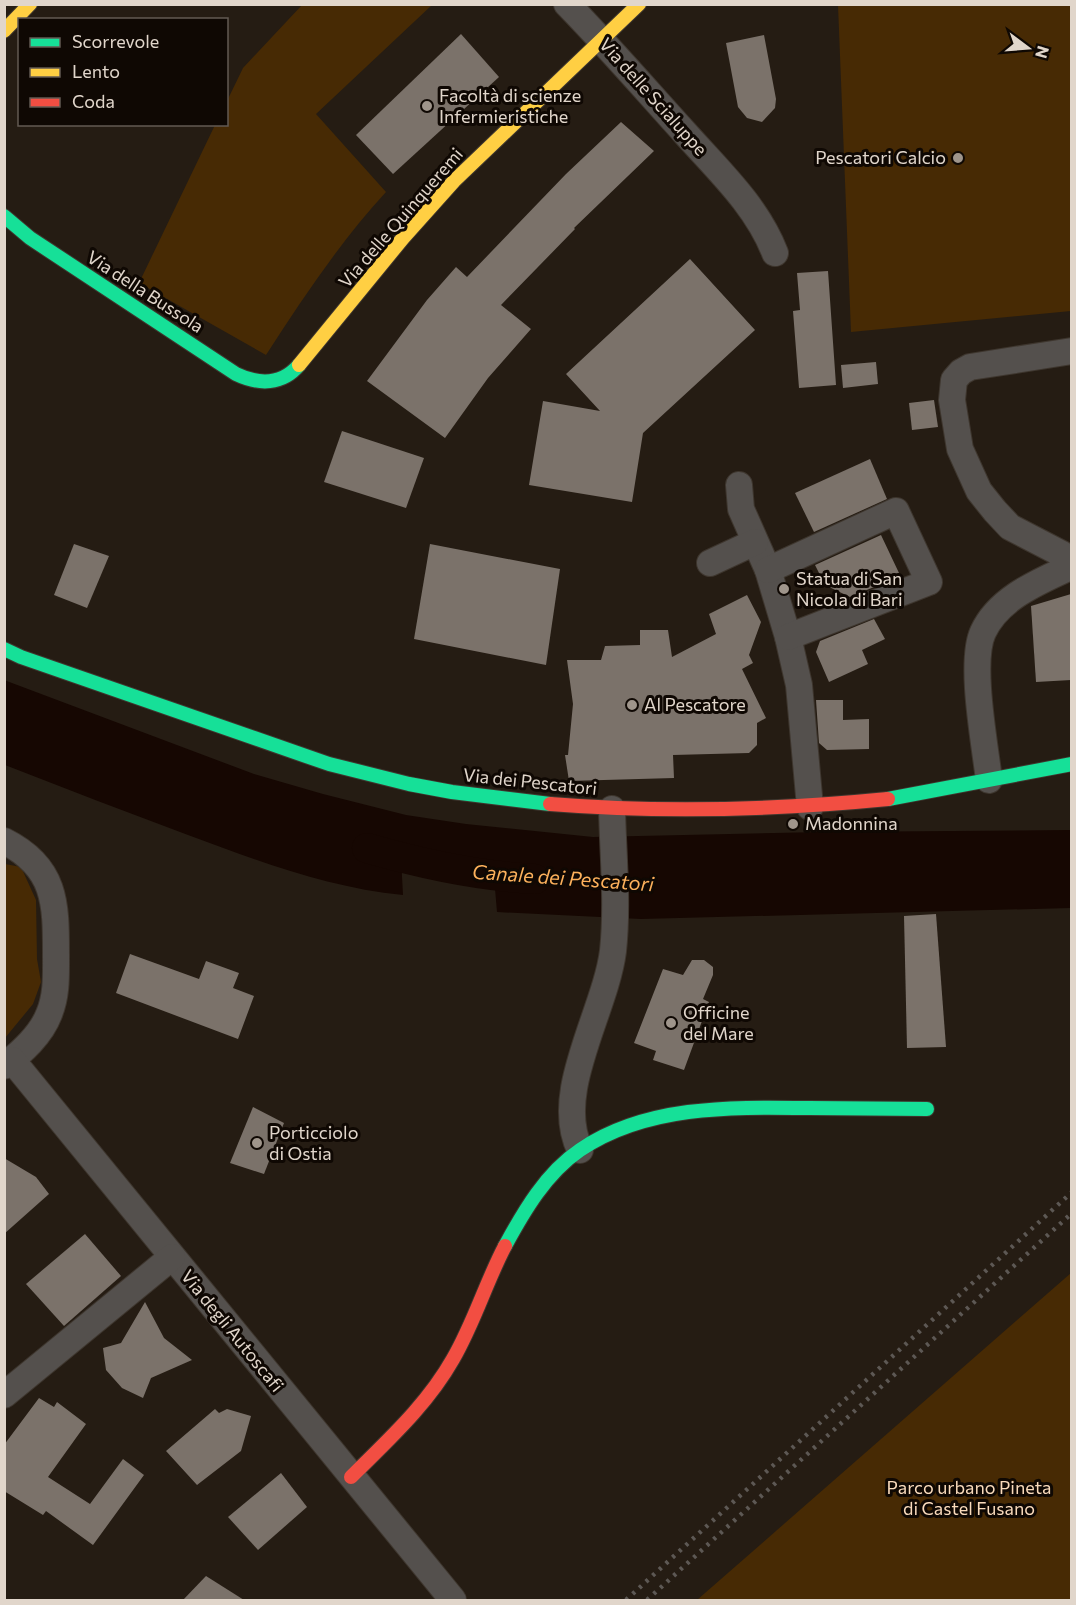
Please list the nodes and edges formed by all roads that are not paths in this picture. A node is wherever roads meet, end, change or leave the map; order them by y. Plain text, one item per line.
1 (30, 4) edge
2 (567, 4) edge
3 (639, 4) edge
4 (4, 31) edge
5 (602, 39) junction
6 (4, 216) edge
7 (775, 253) dead end
8 (1071, 351) edge
9 (273, 382) joint
10 (739, 485) dead end
11 (755, 542) junction
12 (710, 562) dead end
13 (768, 570) junction
14 (789, 637) junction
15 (4, 649) edge
16 (1071, 764) edge
17 (988, 780) junction
18 (810, 807) junction
19 (612, 808) junction
20 (4, 841) edge
21 (8, 1063) edge
22 (927, 1109) dead end
23 (580, 1150) junction
24 (172, 1257) junction
25 (4, 1395) edge
26 (351, 1477) junction
27 (453, 1600) edge

1 - 4 street
2 - 5 street, Via delle Scialuppe
3 - 5 street, Via delle Quinqueremi
5 - 7 street, Via delle Scialuppe
5 - 9 street, Via delle Quinqueremi
6 - 9 street, Via della Bussola
8 - 17 street
10 - 11 street
11 - 12 street
11 - 13 street
13 - 14 street
13 - 14 street
14 - 18 street
15 - 19 street, Via dei Pescatori
16 - 17 street, Via dei Pescatori
17 - 18 street, Via dei Pescatori
18 - 19 street, Via dei Pescatori
19 - 23 street
20 - 21 street
21 - 24 street, Via degli Autoscafi
22 - 23 street
23 - 26 street
24 - 25 street
24 - 26 street, Via degli Autoscafi
26 - 27 street, Via degli Autoscafi

